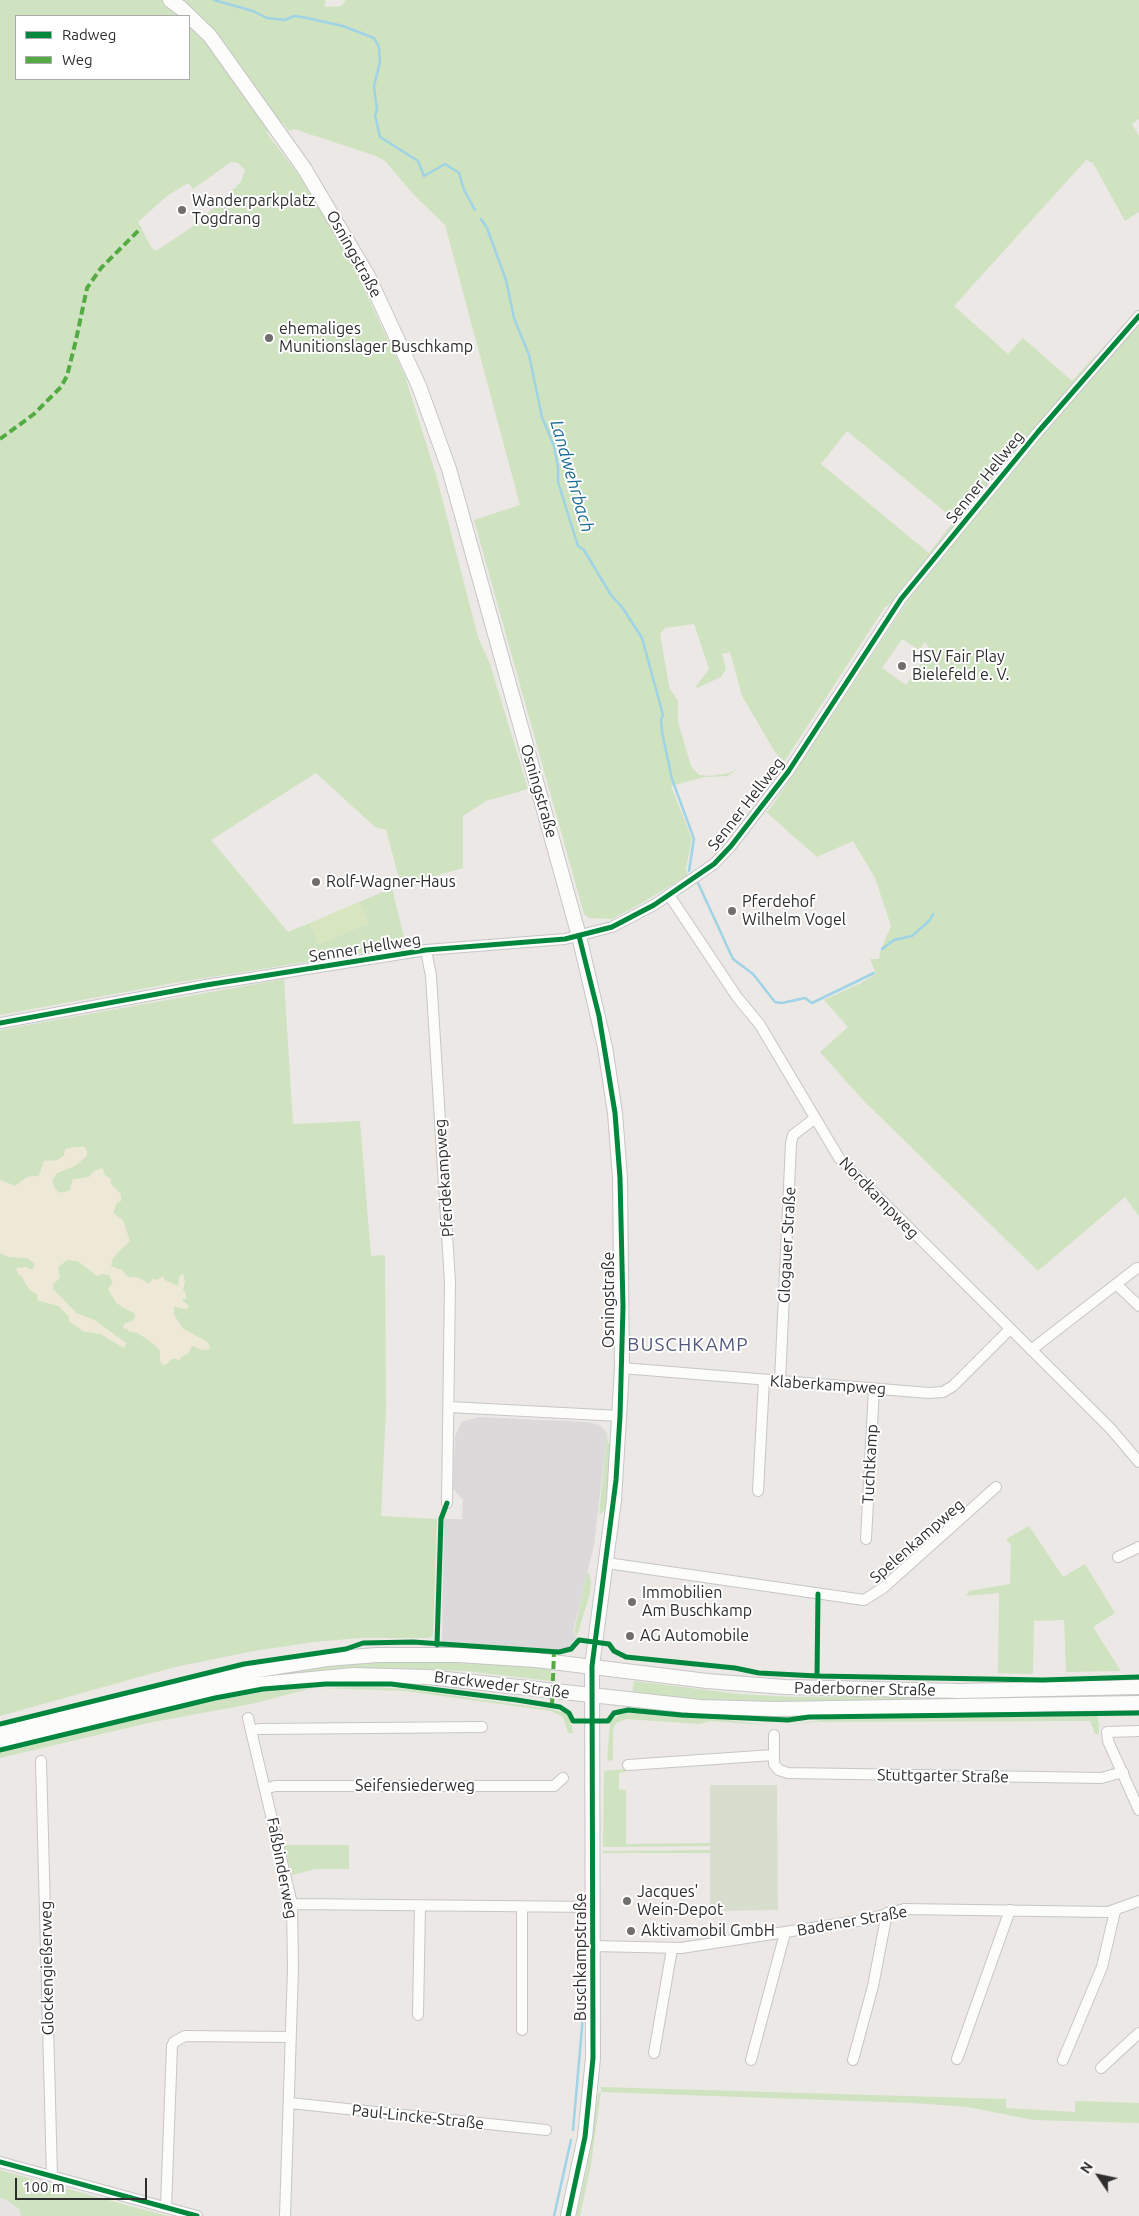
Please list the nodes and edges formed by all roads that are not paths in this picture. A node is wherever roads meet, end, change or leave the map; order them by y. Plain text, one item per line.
1 (170, 0) edge
2 (188, 15) edge
3 (190, 17) edge
4 (1139, 316) edge
5 (669, 895) junction
6 (580, 936) junction
7 (426, 950) junction
8 (0, 1023) edge
9 (814, 1119) junction
10 (1137, 1268) dead end
11 (1116, 1284) junction
12 (1139, 1306) edge
13 (1010, 1329) junction
14 (1031, 1350) junction
15 (622, 1368) junction
16 (764, 1380) junction
17 (780, 1381) junction
18 (874, 1388) junction
19 (450, 1407) junction
20 (620, 1416) junction
21 (1139, 1462) edge
22 (996, 1487) dead end
23 (758, 1491) dead end
24 (447, 1503) dead end
25 (866, 1539) dead end
26 (1139, 1547) edge
27 (1118, 1557) dead end
28 (607, 1564) junction
29 (592, 1666) junction
30 (1139, 1687) edge
31 (591, 1696) junction
32 (1139, 1703) edge
33 (248, 1718) dead end
34 (482, 1727) dead end
35 (0, 1731) edge
36 (251, 1731) junction
37 (1139, 1731) edge
38 (774, 1735) dead end
39 (0, 1742) edge
40 (773, 1755) junction
41 (41, 1761) dead end
42 (628, 1765) dead end
43 (1122, 1772) junction
44 (563, 1778) dead end
45 (265, 1789) junction
46 (1139, 1810) edge
47 (1139, 1901) edge
48 (292, 1904) junction
49 (420, 1906) junction
50 (522, 1907) junction
51 (594, 1907) junction
52 (1010, 1910) junction
53 (1116, 1911) junction
54 (887, 1913) junction
55 (785, 1933) junction
56 (594, 1946) junction
57 (672, 1948) junction
58 (418, 2015) dead end
59 (522, 2030) dead end
60 (1139, 2033) edge
61 (291, 2037) junction
62 (654, 2053) dead end
63 (957, 2059) dead end
64 (751, 2060) dead end
65 (854, 2060) dead end
66 (1063, 2060) dead end
67 (1101, 2068) dead end
68 (290, 2103) junction
69 (546, 2130) dead end
70 (0, 2162) edge
71 (52, 2176) junction
72 (166, 2207) junction
73 (197, 2216) edge
74 (285, 2216) edge
75 (568, 2216) edge

1 - 2 main road, Osningstraße
3 - 6 main road, Osningstraße
4 - 5 street, Senner Hellweg
5 - 6 street, Senner Hellweg
5 - 9 street, Nordkampweg
6 - 7 street, Senner Hellweg
6 - 15 main road, Osningstraße
7 - 8 street, Senner Hellweg
7 - 19 street, Pferdekampweg
9 - 13 street, Nordkampweg
9 - 17 street, Glogauer Straße
10 - 11 street
11 - 12 street
11 - 14 street
13 - 14 street, Nordkampweg
13 - 18 street, Klaberkampweg
14 - 21 street, Nordkampweg
15 - 16 street, Klaberkampweg
15 - 20 main road, Osningstraße
16 - 17 street, Klaberkampweg
16 - 23 street
17 - 18 street, Klaberkampweg
18 - 25 street, Tuchtkamp
19 - 20 street
19 - 24 street, Pferdekampweg
20 - 28 main road, Osningstraße
22 - 28 street, Spelenkampweg
26 - 27 street
28 - 29 main road, Osningstraße
29 - 30 main road, Paderborner Straße
29 - 31 main road, Buschkampstraße
29 - 35 main road, Brackweder Straße
31 - 32 main road, Paderborner Straße
31 - 39 main road, Brackweder Straße
31 - 51 main road, Buschkampstraße
33 - 36 street, Faßbinderweg
34 - 36 street
36 - 45 street, Faßbinderweg
37 - 43 street
38 - 40 street
40 - 42 street
40 - 43 street, Stuttgarter Straße
41 - 71 street, Glockengießerweg
43 - 46 street
44 - 45 street, Seifensiederweg
45 - 48 street, Faßbinderweg
47 - 53 street, Badener Straße
48 - 49 street
48 - 61 street, Faßbinderweg
49 - 50 street
49 - 58 street
50 - 51 street
50 - 59 street
51 - 56 main road, Buschkampstraße
52 - 53 street, Badener Straße
52 - 54 street, Badener Straße
52 - 63 street
53 - 66 street
54 - 55 street, Badener Straße
54 - 65 street
55 - 57 street, Badener Straße
55 - 64 street
56 - 57 street, Badener Straße
56 - 75 main road, Buschkampstraße
57 - 62 street
60 - 67 street
61 - 68 street, Faßbinderweg
61 - 72 street
68 - 69 street, Paul-Lincke-Straße
68 - 74 street, Faßbinderweg
70 - 71 street
71 - 72 street
72 - 73 street

